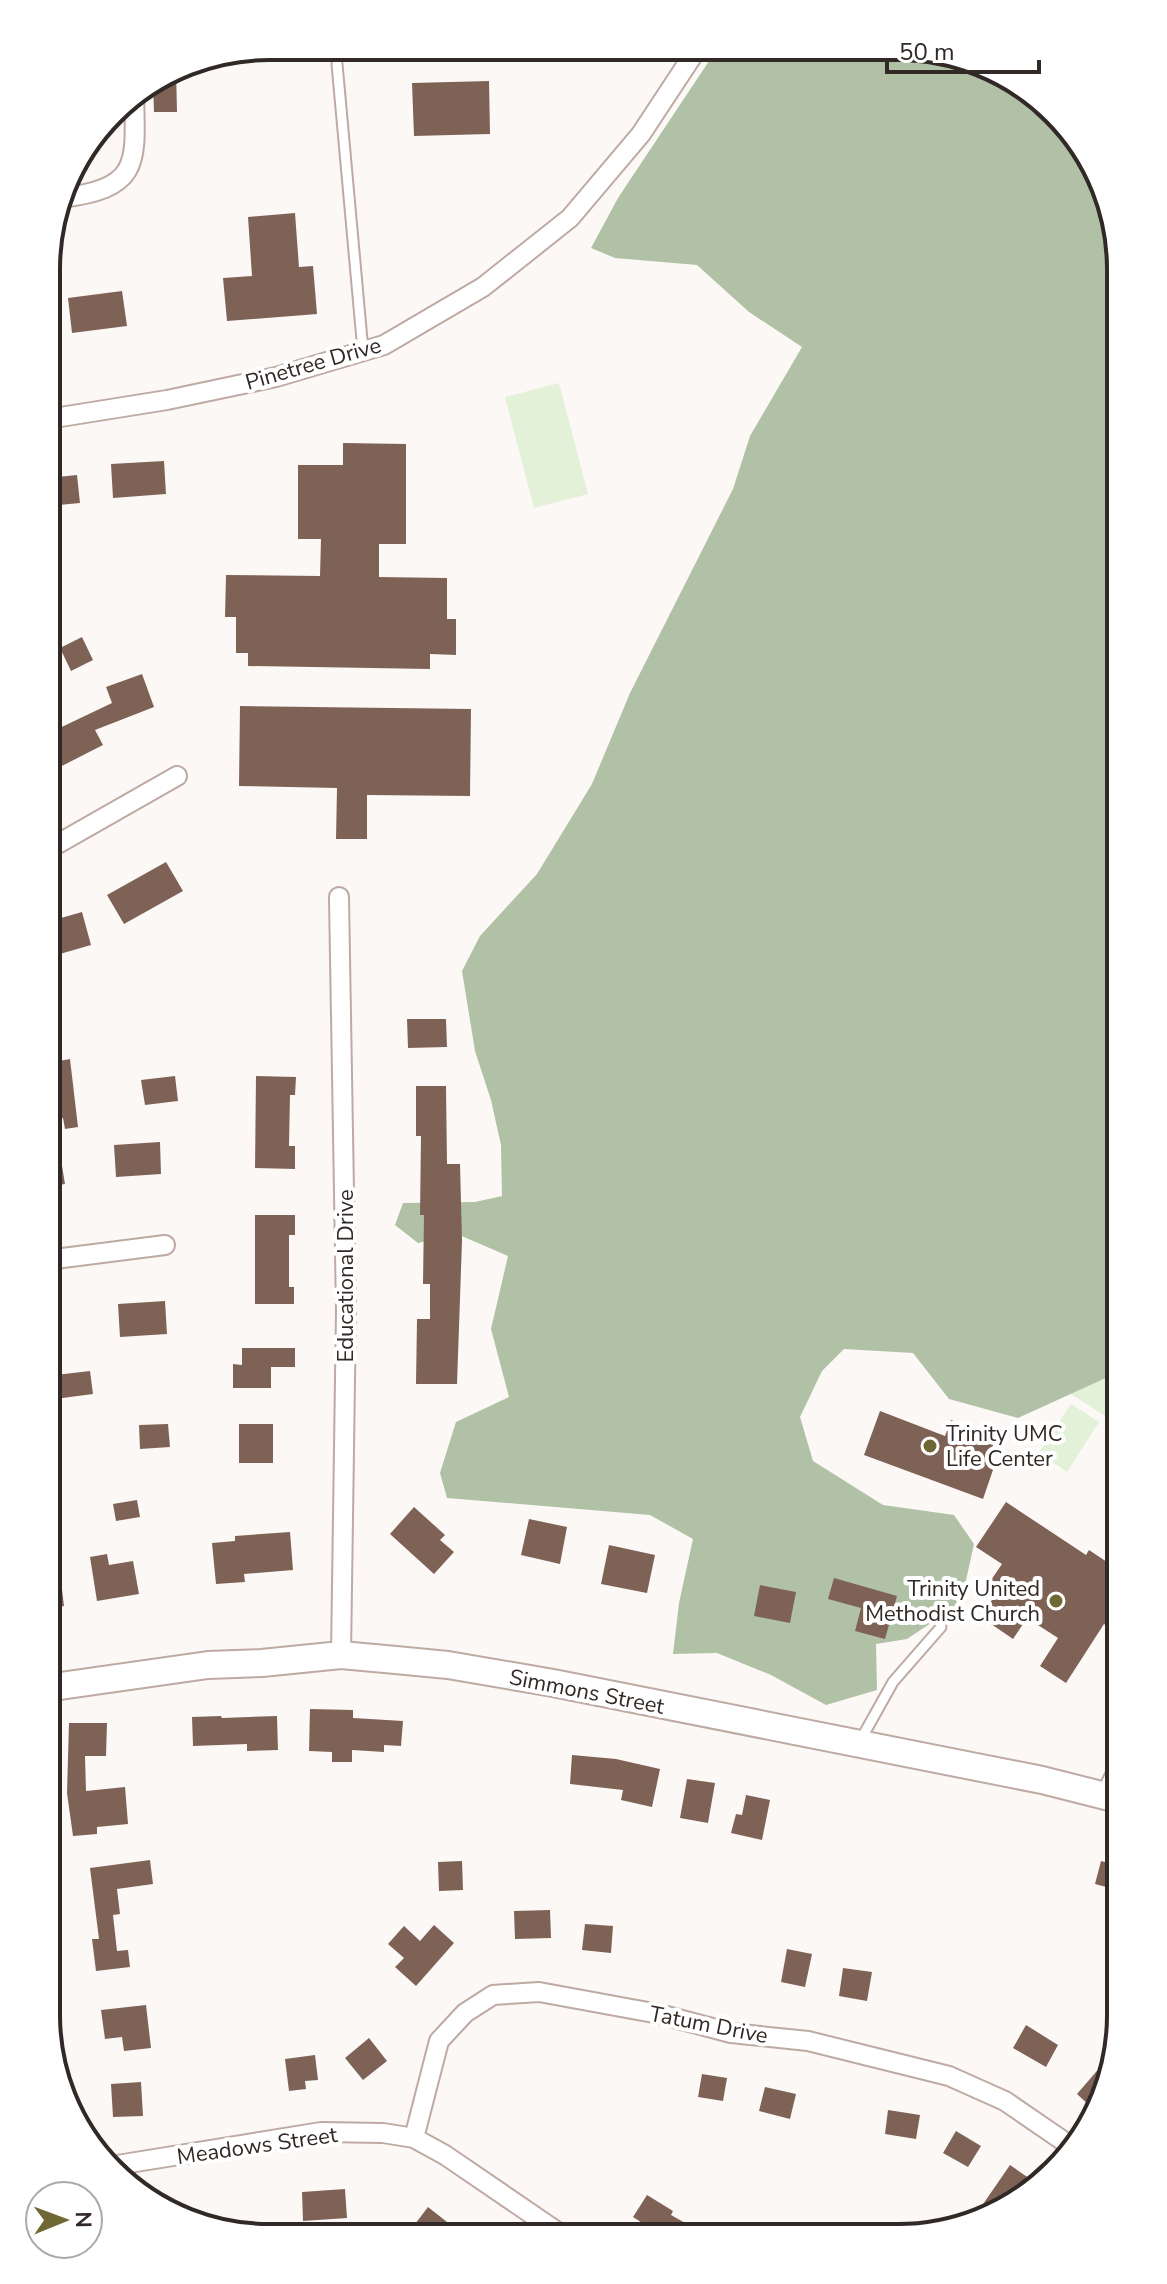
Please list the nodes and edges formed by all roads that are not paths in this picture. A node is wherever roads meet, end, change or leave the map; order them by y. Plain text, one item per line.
1 (690, 60) edge
2 (337, 64) dead end
3 (134, 110) edge
4 (73, 197) edge
5 (363, 351) junction
6 (60, 417) edge
7 (177, 776) dead end
8 (60, 843) edge
9 (339, 897) dead end
10 (165, 1245) dead end
11 (60, 1258) edge
12 (941, 1627) dead end
13 (341, 1655) junction
14 (60, 1686) edge
15 (858, 1744) junction
16 (1107, 1796) edge
17 (414, 2138) junction
18 (1064, 2142) edge
19 (122, 2164) edge
20 (546, 2224) edge

1 - 5 street, Pinetree Drive
2 - 5 lane
3 - 4 street
5 - 6 street, Pinetree Drive
7 - 8 street
9 - 13 street, Educational Drive
10 - 11 street
12 - 15 lane
13 - 14 street, Simmons Street
13 - 15 street, Simmons Street
15 - 16 street, Simmons Street
17 - 18 street, Tatum Drive
17 - 19 street, Meadows Street
17 - 20 street, Meadows Street

